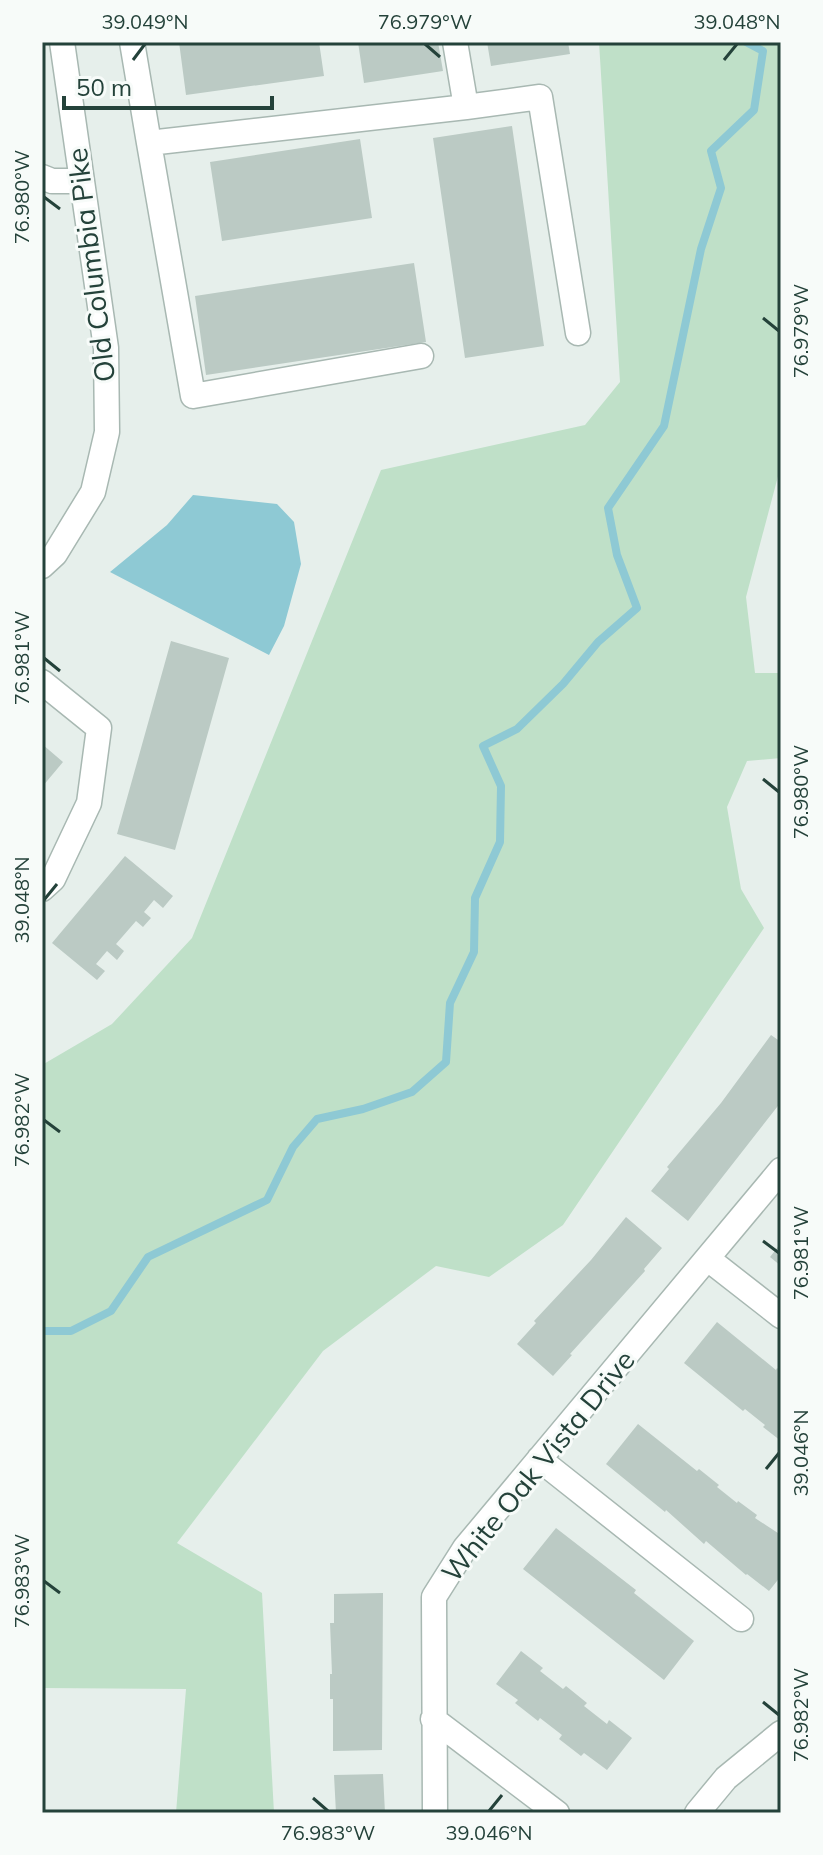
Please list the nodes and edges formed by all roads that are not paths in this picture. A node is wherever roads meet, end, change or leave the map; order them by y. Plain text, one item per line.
1 (62, 42) edge
2 (132, 42) edge
3 (455, 42) edge
4 (466, 107) junction
5 (149, 143) junction
6 (82, 181) junction
7 (45, 183) edge
8 (578, 333) dead end
9 (421, 356) dead end
10 (42, 566) edge
11 (42, 682) edge
12 (42, 889) edge
13 (781, 1170) edge
14 (708, 1259) junction
15 (781, 1316) edge
16 (539, 1459) junction
17 (741, 1619) dead end
18 (433, 1719) junction
19 (781, 1733) edge
20 (435, 1813) edge
21 (557, 1813) edge
22 (697, 1813) edge

1 - 6 street, Old Columbia Pike
2 - 5 street
3 - 4 street
4 - 5 street
4 - 8 street
5 - 9 street
6 - 7 street
6 - 10 street, Old Columbia Pike
11 - 12 street
13 - 14 street, White Oak Vista Drive
14 - 15 street
14 - 16 street, White Oak Vista Drive
16 - 17 street
16 - 18 street, White Oak Vista Drive
18 - 20 street, White Oak Vista Drive
18 - 21 street
19 - 22 street

